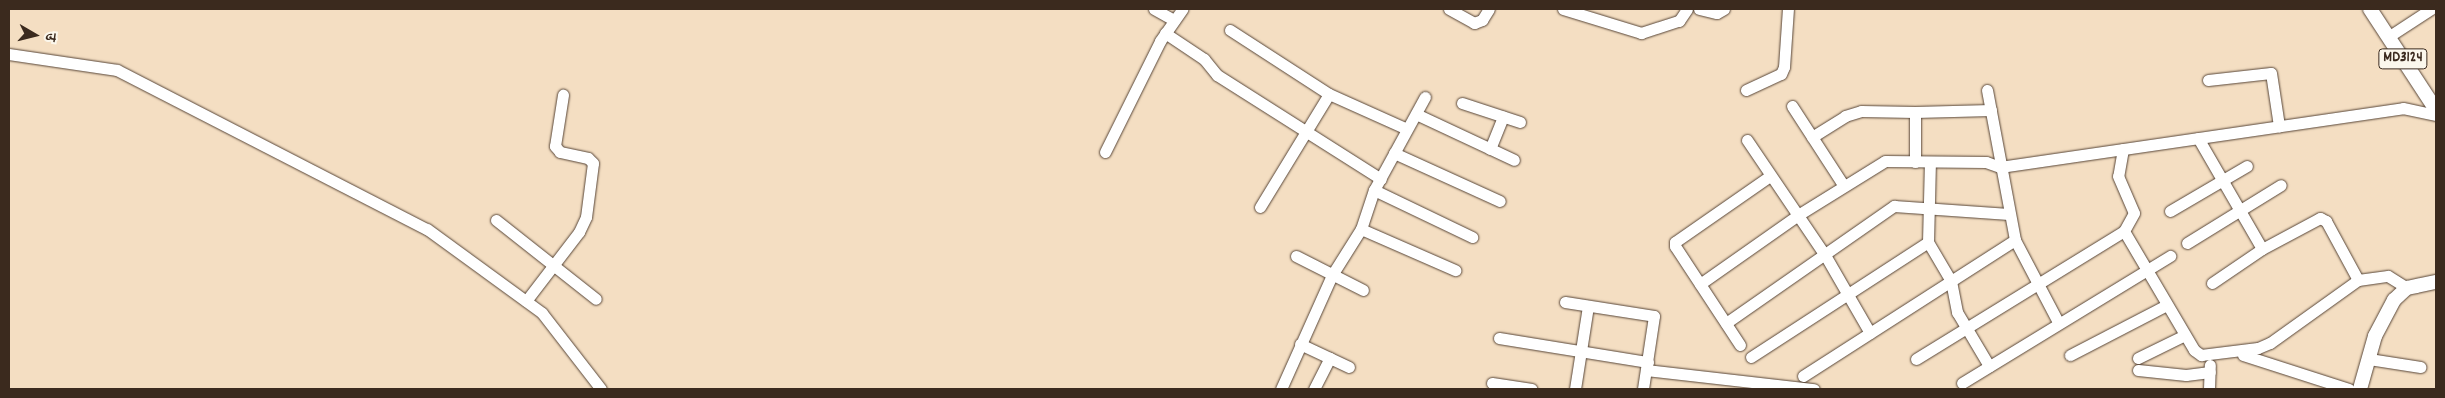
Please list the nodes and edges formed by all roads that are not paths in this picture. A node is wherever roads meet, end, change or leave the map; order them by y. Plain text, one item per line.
1 (1154, 9) edge
2 (1182, 9) edge
3 (1449, 9) edge
4 (1489, 9) edge
5 (1563, 9) edge
6 (1600, 9) edge
7 (1687, 9) edge
8 (1699, 9) edge
9 (1724, 9) edge
10 (1788, 9) edge
11 (2370, 9) edge
12 (2432, 9) edge
13 (1174, 20) junction
14 (1595, 20) junction
15 (1230, 30) dead end
16 (1165, 33) junction
17 (2388, 36) junction
18 (10, 54) edge
19 (2208, 80) dead end
20 (1746, 90) dead end
21 (1987, 90) dead end
22 (1329, 94) junction
23 (562, 95) dead end
24 (1425, 97) dead end
25 (1462, 103) dead end
26 (1792, 106) dead end
27 (1990, 110) junction
28 (2436, 110) edge
29 (1915, 112) junction
30 (1416, 114) junction
31 (2436, 115) edge
32 (1503, 117) junction
33 (1520, 122) dead end
34 (2280, 126) junction
35 (1407, 129) junction
36 (1306, 133) junction
37 (1812, 137) junction
38 (2198, 138) junction
39 (1747, 140) dead end
40 (1490, 149) junction
41 (2123, 149) junction
42 (1105, 152) dead end
43 (1394, 153) junction
44 (1514, 160) dead end
45 (1916, 162) junction
46 (1930, 162) junction
47 (2000, 166) junction
48 (2247, 166) dead end
49 (1770, 176) junction
50 (1381, 179) junction
51 (2221, 179) junction
52 (2281, 184) dead end
53 (1844, 186) junction
54 (1374, 190) junction
55 (1500, 201) dead end
56 (1260, 206) dead end
57 (1927, 208) junction
58 (2170, 211) dead end
59 (2240, 212) junction
60 (2009, 214) junction
61 (1798, 215) junction
62 (496, 220) dead end
63 (1361, 229) junction
64 (2124, 231) junction
65 (1472, 237) dead end
66 (2015, 240) junction
67 (1928, 242) junction
68 (2186, 243) dead end
69 (2262, 250) junction
70 (1824, 255) junction
71 (1296, 256) dead end
72 (2170, 256) dead end
73 (554, 265) junction
74 (2147, 269) junction
75 (1454, 270) dead end
76 (1332, 275) junction
77 (2358, 280) junction
78 (1951, 281) junction
79 (2436, 282) edge
80 (2212, 283) dead end
81 (1700, 284) junction
82 (2037, 285) junction
83 (2406, 288) junction
84 (1363, 290) dead end
85 (1847, 294) junction
86 (596, 299) dead end
87 (526, 301) junction
88 (1565, 302) dead end
89 (2168, 305) junction
90 (1588, 306) junction
91 (2058, 322) junction
92 (1726, 323) junction
93 (1965, 327) junction
94 (1870, 333) junction
95 (2185, 335) junction
96 (1499, 338) dead end
97 (1300, 344) junction
98 (1740, 345) dead end
99 (1580, 350) junction
100 (2070, 355) dead end
101 (2243, 355) dead end
102 (1751, 357) dead end
103 (1330, 358) junction
104 (1916, 359) dead end
105 (2369, 359) junction
106 (1647, 366) junction
107 (1988, 366) junction
108 (1349, 367) dead end
109 (2420, 367) dead end
110 (1803, 376) dead end
111 (1492, 383) dead end
112 (1962, 383) dead end
113 (1285, 388) edge
114 (601, 389) edge
115 (1314, 389) edge
116 (1528, 389) edge
117 (1575, 389) edge
118 (1643, 389) edge
119 (1814, 389) edge
120 (2209, 389) edge
121 (2349, 389) edge
122 (2360, 389) edge

1 - 13 street
2 - 13 street
3 - 4 street
5 - 14 street
6 - 14 street
7 - 14 street
8 - 9 street
10 - 20 street
11 - 17 main road, MD3124
12 - 17 street
13 - 16 street
15 - 22 street
16 - 36 street
16 - 42 street
17 - 28 main road, MD3124
18 - 87 street
19 - 34 street
21 - 27 street
22 - 35 street
22 - 36 street
23 - 73 street
24 - 30 street
25 - 32 street
26 - 37 street
27 - 29 street
27 - 47 street
29 - 37 street
29 - 45 street
30 - 35 street
30 - 40 street
31 - 34 street
32 - 33 street
32 - 40 street
34 - 38 street
35 - 43 street
36 - 50 street
36 - 56 street
37 - 53 street
38 - 41 street
38 - 51 street
39 - 49 street
40 - 44 street
41 - 47 street
41 - 64 street
43 - 50 street
43 - 55 street
45 - 46 street
45 - 53 street
46 - 47 street
46 - 57 street
47 - 60 street
48 - 51 street
49 - 61 street
49 - 81 street
50 - 54 street
51 - 58 street
51 - 59 street
52 - 59 street
53 - 61 street
54 - 63 street
54 - 65 street
57 - 60 street
57 - 67 street
57 - 70 street
59 - 68 street
59 - 69 street
60 - 66 street
61 - 70 street
61 - 81 street
62 - 73 street
63 - 75 street
63 - 76 street
64 - 74 street
64 - 82 street
66 - 78 street
66 - 82 street
67 - 78 street
67 - 85 street
69 - 77 street
69 - 80 street
70 - 85 street
70 - 92 street
71 - 76 street
72 - 74 street
73 - 86 street
73 - 87 street
74 - 89 street
74 - 91 street
76 - 84 street
76 - 97 street
77 - 83 street
77 - 95 street
78 - 93 street
78 - 94 street
79 - 83 main road
81 - 92 street
82 - 91 street
82 - 93 street
83 - 105 main road
85 - 94 street
85 - 102 street
87 - 114 street
88 - 90 street
89 - 95 street
89 - 100 street
90 - 99 street
90 - 106 street
91 - 107 street
92 - 98 street
93 - 104 street
93 - 107 street
94 - 110 street
95 - 120 street
96 - 99 street
97 - 103 street
97 - 113 street
99 - 106 street
99 - 117 street
101 - 121 street
103 - 108 street
103 - 115 street
105 - 109 street
105 - 122 main road
106 - 118 street
106 - 119 street
107 - 112 street
111 - 116 street

